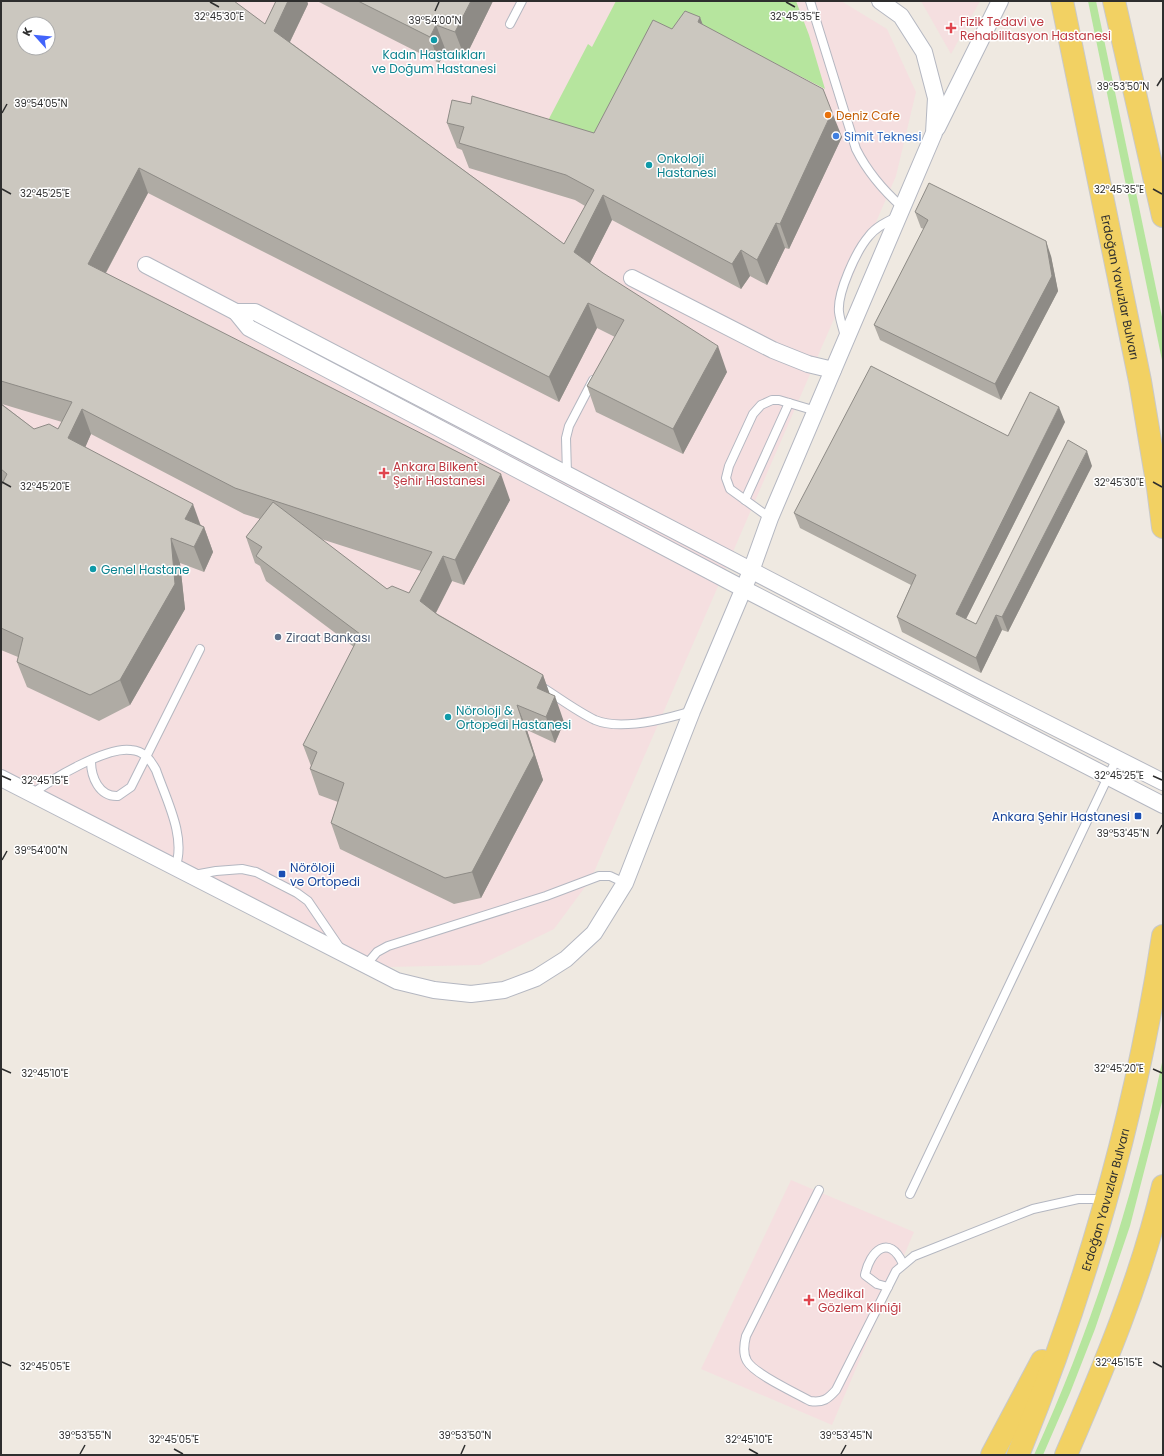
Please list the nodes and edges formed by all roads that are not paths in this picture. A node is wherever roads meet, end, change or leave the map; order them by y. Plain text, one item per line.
1 (522, 1) edge
2 (810, 1) edge
3 (880, 1) edge
4 (1000, 1) edge
5 (1062, 1) edge
6 (1114, 1) edge
7 (510, 24) dead end
8 (934, 133) junction
9 (901, 211) junction
10 (1163, 216) edge
11 (146, 265) dead end
12 (632, 278) dead end
13 (236, 312) junction
14 (846, 340) junction
15 (833, 370) junction
16 (597, 373) edge
17 (789, 403) junction
18 (816, 411) junction
19 (567, 474) junction
20 (745, 500) junction
21 (770, 518) junction
22 (1163, 527) edge
23 (751, 571) junction
24 (742, 588) junction
25 (200, 649) dead end
26 (532, 681) edge
27 (692, 711) junction
28 (147, 756) junction
29 (1117, 758) junction
30 (92, 761) junction
31 (1108, 776) junction
32 (1, 778) edge
33 (1163, 782) edge
34 (32, 794) junction
35 (1163, 805) edge
36 (175, 868) junction
37 (190, 876) junction
38 (625, 883) junction
39 (1163, 936) edge
40 (344, 954) junction
41 (366, 965) junction
42 (1163, 1186) edge
43 (819, 1190) dead end
44 (910, 1194) dead end
45 (1163, 1196) edge
46 (1105, 1199) junction
47 (1154, 1225) junction
48 (903, 1264) junction
49 (888, 1287) junction
50 (1065, 1327) junction
51 (992, 1455) edge
52 (1018, 1455) edge
53 (1066, 1455) edge

1 - 7 lane
2 - 9 lane
3 - 8 street
4 - 8 street
5 - 22 main road, Erdoğan Yavuzlar Bulvarı
6 - 10 main road
8 - 9 street
9 - 14 street
9 - 14 lane
11 - 13 street
12 - 15 street
13 - 19 street
13 - 24 street
14 - 15 street
15 - 18 street
16 - 19 lane
17 - 18 lane
17 - 20 lane
17 - 20 lane
18 - 21 street
19 - 23 street
20 - 21 lane
21 - 23 street
23 - 24 street
23 - 29 street
24 - 27 street
24 - 31 street
25 - 28 lane
26 - 27 lane
27 - 38 street
28 - 30 lane
28 - 30 lane
28 - 36 lane
29 - 31 lane
29 - 33 street
30 - 34 lane
31 - 35 street
31 - 44 lane
32 - 34 street
34 - 36 street
36 - 37 street
37 - 40 street
37 - 40 lane
38 - 41 lane
38 - 41 street
39 - 46 main road, Erdoğan Yavuzlar Bulvarı
40 - 41 street
42 - 47 main road
43 - 49 lane
45 - 47 main road
46 - 48 lane
46 - 50 main road, Erdoğan Yavuzlar Bulvarı
47 - 53 main road
48 - 49 lane
48 - 49 lane
50 - 51 main road
50 - 52 main road, Erdoğan Yavuzlar Bulvarı

